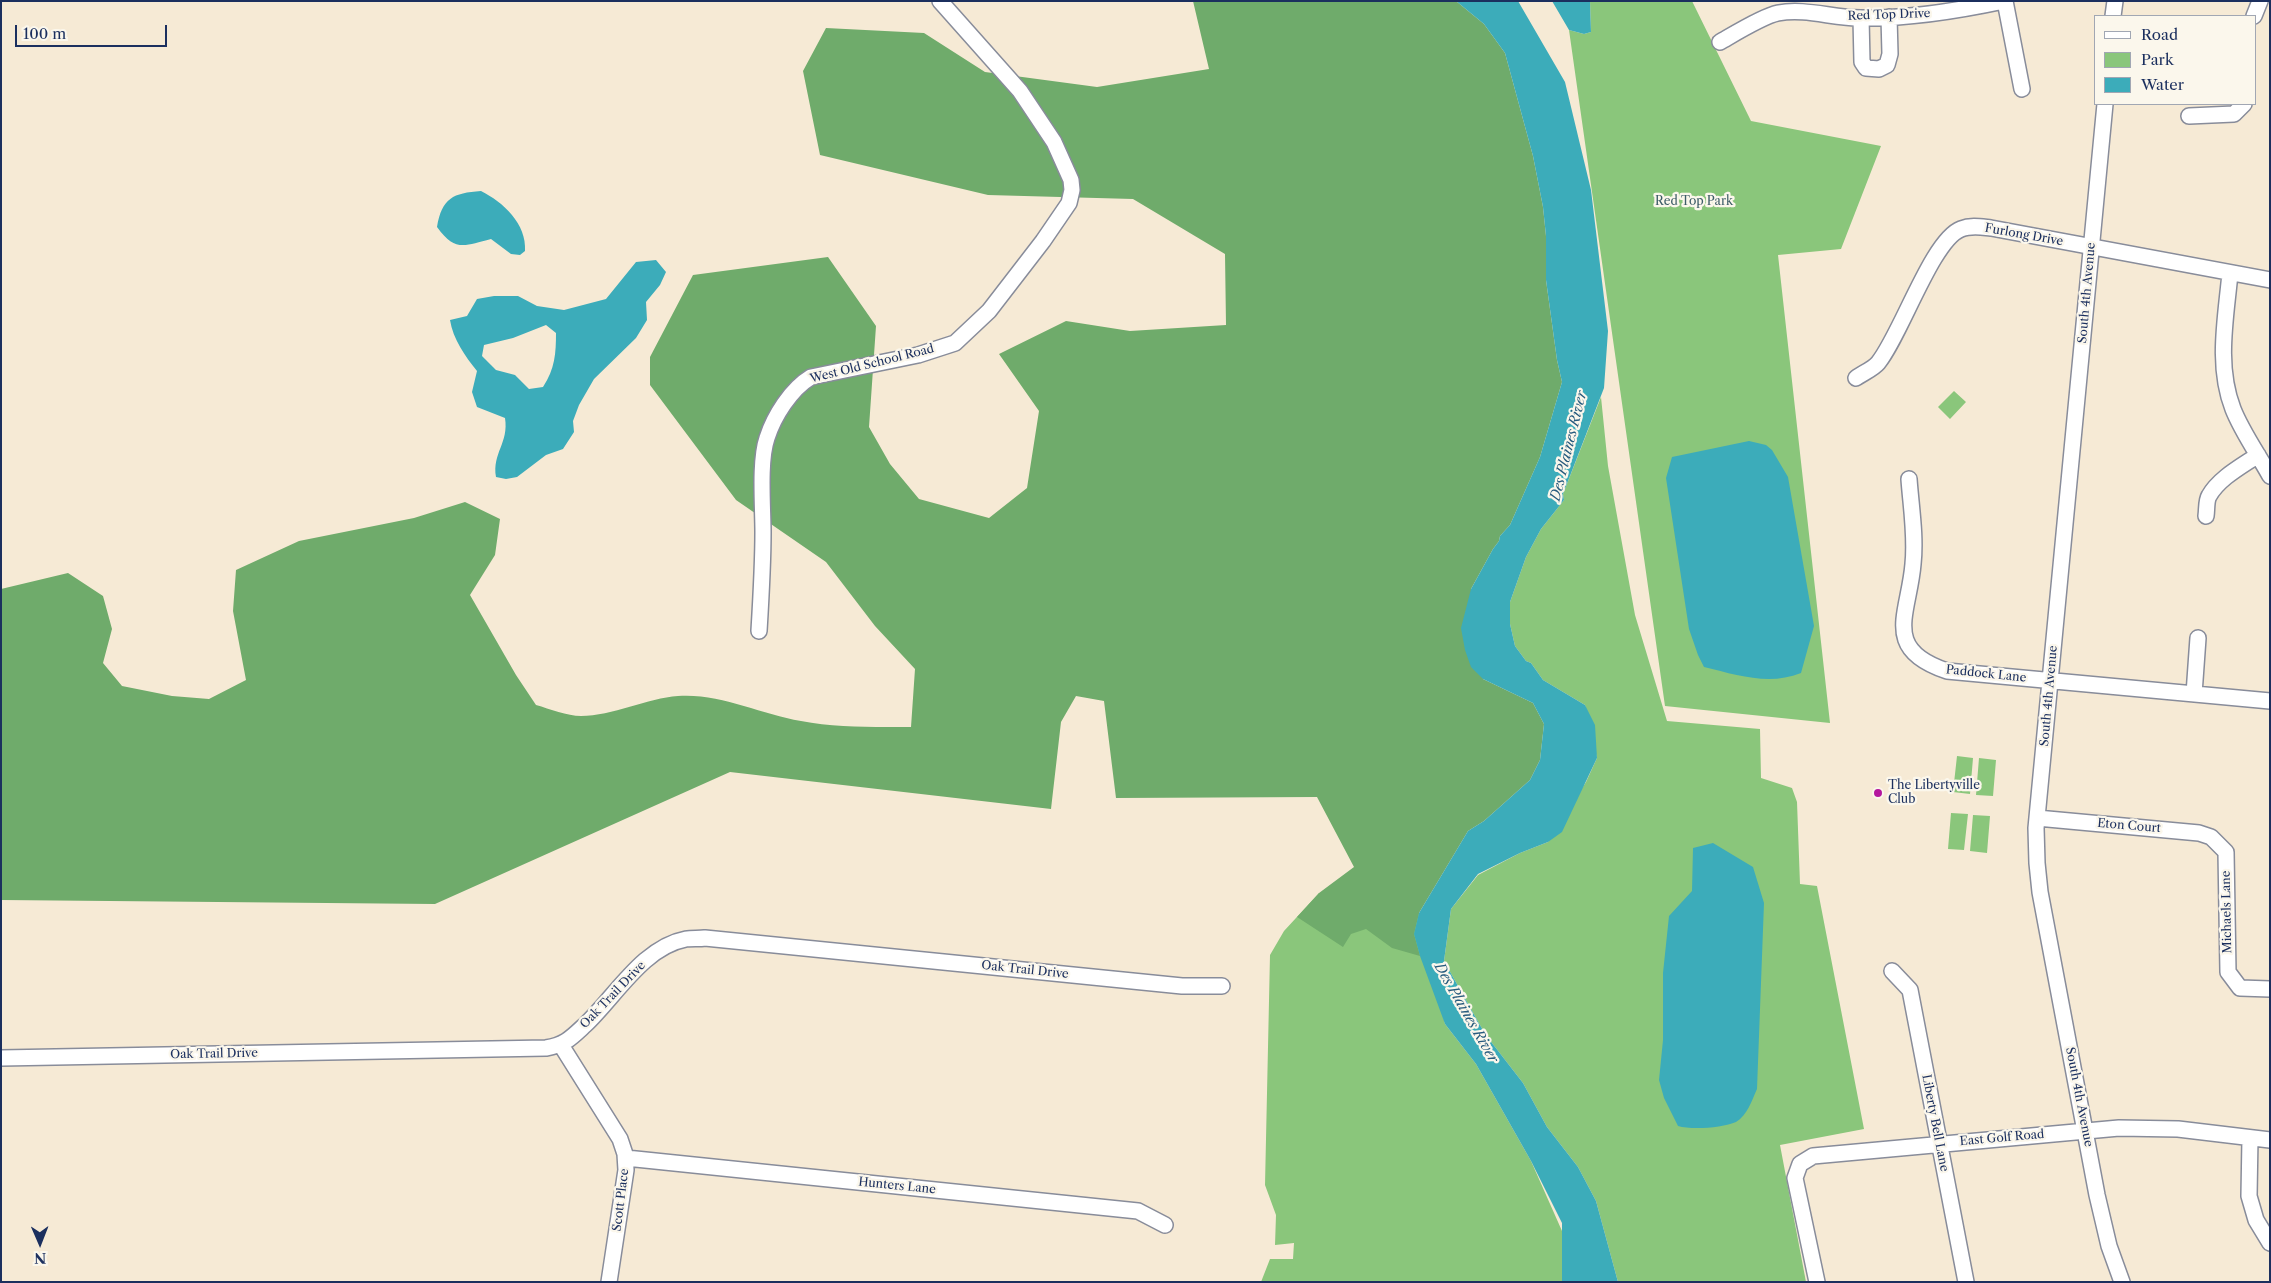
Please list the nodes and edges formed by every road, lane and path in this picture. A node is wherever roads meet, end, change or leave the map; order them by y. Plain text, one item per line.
1 (940, 1) edge
2 (2004, 1) edge
3 (2115, 1) edge
4 (2260, 1) edge
5 (1956, 6) edge
6 (1773, 7) edge
7 (1827, 8) edge
8 (2113, 15) edge
9 (2254, 15) edge
10 (1888, 17) junction
11 (1861, 18) junction
12 (1720, 42) dead end
13 (2022, 89) dead end
14 (2105, 105) edge
15 (2243, 105) edge
16 (2189, 116) dead end
17 (2092, 247) junction
18 (2230, 273) junction
19 (2270, 280) edge
20 (1856, 378) dead end
21 (2258, 455) junction
22 (2270, 476) edge
23 (1909, 480) dead end
24 (2206, 516) dead end
25 (759, 631) dead end
26 (2198, 638) dead end
27 (2050, 681) junction
28 (2194, 694) junction
29 (2270, 701) edge
30 (2037, 818) junction
31 (2219, 843) joint
32 (1892, 971) dead end
33 (1222, 986) dead end
34 (2270, 989) edge
35 (561, 1046) junction
36 (1, 1058) edge
37 (2085, 1131) junction
38 (2250, 1138) junction
39 (2270, 1140) edge
40 (1939, 1144) junction
41 (626, 1158) junction
42 (1165, 1225) dead end
43 (2270, 1244) edge
44 (609, 1282) edge
45 (1816, 1282) edge
46 (1966, 1282) edge
47 (2122, 1282) edge

1 - 25 street, West Old School Road
2 - 5 street, Red Top Drive
2 - 13 street
3 - 8 street
4 - 9 street
5 - 10 street, Red Top Drive
6 - 7 street, Red Top Drive
6 - 12 street, Red Top Drive
7 - 11 street, Red Top Drive
10 - 11 street, Red Top Drive
10 - 11 street
14 - 17 street, South 4th Avenue
15 - 16 street
17 - 18 street, Furlong Drive
17 - 20 street, Furlong Drive
17 - 27 street, South 4th Avenue
18 - 19 street, Furlong Drive
18 - 21 street
21 - 22 street
21 - 24 street
23 - 27 street, Paddock Lane
26 - 28 street
27 - 28 street, Paddock Lane
27 - 30 street, South 4th Avenue
28 - 29 street, Paddock Lane
30 - 31 street, Eton Court
30 - 37 street, South 4th Avenue
31 - 34 street, Michaels Lane
32 - 40 street, Liberty Bell Lane
33 - 35 street, Oak Trail Drive
35 - 36 street, Oak Trail Drive
35 - 41 street, Scott Place
37 - 38 street, East Golf Road
37 - 40 street, East Golf Road
37 - 47 street, South 4th Avenue
38 - 39 street, East Golf Road
38 - 43 street
40 - 45 street, East Golf Road
40 - 46 street, Liberty Bell Lane
41 - 42 street, Hunters Lane
41 - 44 street, Scott Place

